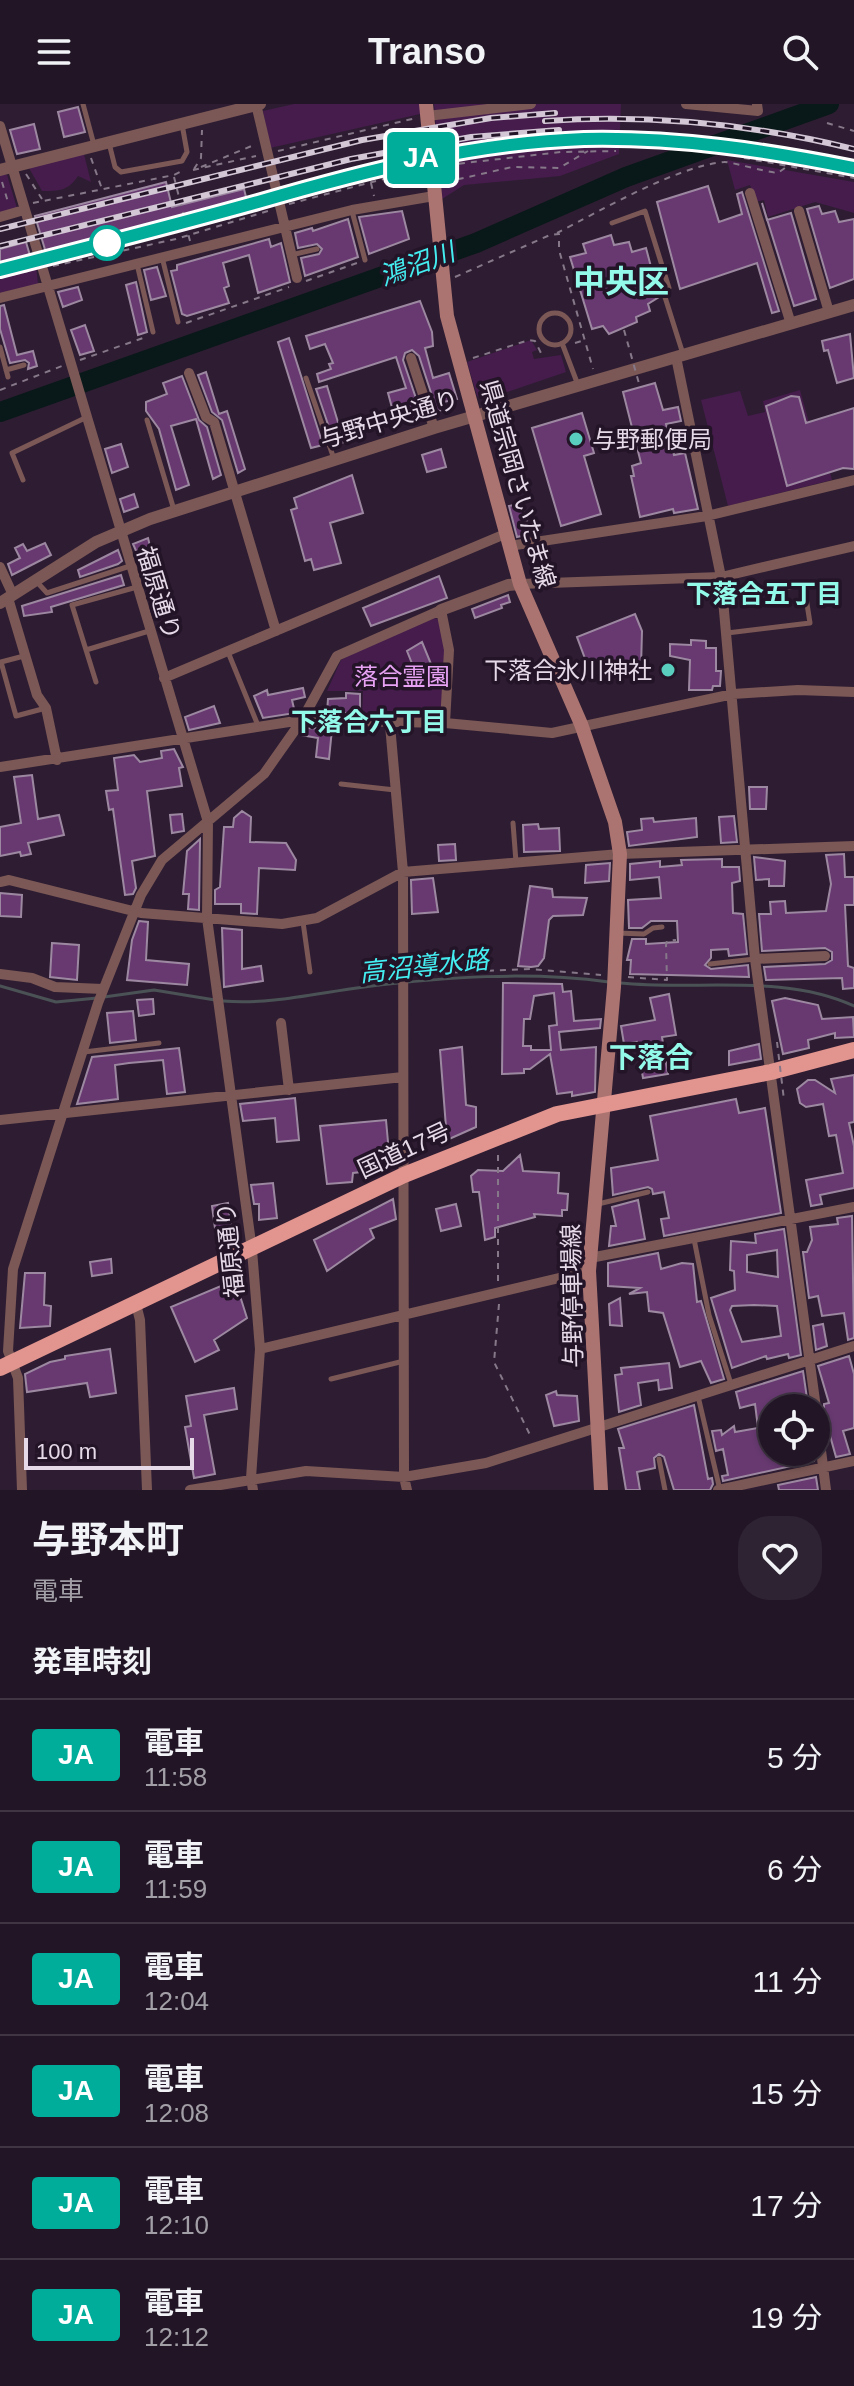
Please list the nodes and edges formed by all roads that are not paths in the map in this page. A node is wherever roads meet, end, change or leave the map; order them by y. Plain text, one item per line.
1 (83, 104) edge
2 (257, 104) edge
3 (531, 104) edge
4 (686, 104) edge
5 (757, 108) edge
6 (423, 113) edge
7 (181, 123) junction
8 (0, 126) edge
9 (108, 142) junction
10 (91, 149) junction
11 (3, 177) edge
12 (437, 190) junction
13 (750, 193) dead end
14 (24, 208) junction
15 (348, 211) junction
16 (799, 211) dead end
17 (0, 217) edge
18 (612, 223) dead end
19 (285, 227) junction
20 (317, 249) dead end
21 (291, 255) junction
22 (162, 257) junction
23 (365, 260) dead end
24 (137, 264) junction
25 (297, 278) dead end
26 (48, 286) junction
27 (0, 298) edge
28 (854, 305) edge
29 (829, 312) junction
30 (178, 322) dead end
31 (791, 324) junction
32 (153, 332) dead end
33 (562, 343) junction
34 (0, 347) edge
35 (680, 356) junction
36 (411, 358) dead end
37 (24, 365) dead end
38 (189, 373) dead end
39 (306, 378) dead end
40 (578, 386) junction
41 (475, 416) junction
42 (85, 418) junction
43 (147, 420) dead end
44 (434, 428) junction
45 (334, 459) junction
46 (23, 480) dead end
47 (854, 480) edge
48 (234, 490) junction
49 (174, 510) junction
50 (707, 516) junction
51 (120, 530) junction
52 (507, 540) junction
53 (854, 546) edge
54 (130, 566) junction
55 (0, 567) edge
56 (721, 577) junction
57 (35, 580) junction
58 (520, 584) junction
59 (137, 587) junction
60 (723, 596) junction
61 (7, 599) edge
62 (441, 610) junction
63 (149, 631) junction
64 (276, 631) junction
65 (727, 633) junction
66 (86, 650) junction
67 (227, 651) junction
68 (25, 656) junction
69 (164, 678) junction
70 (96, 682) dead end
71 (854, 692) edge
72 (733, 694) junction
73 (46, 708) junction
74 (302, 720) junction
75 (445, 723) junction
76 (581, 724) junction
77 (390, 725) junction
78 (260, 729) junction
79 (184, 741) junction
80 (57, 760) junction
81 (0, 767) edge
82 (341, 784) dead end
83 (395, 790) junction
84 (208, 822) junction
85 (513, 823) dead end
86 (854, 846) edge
87 (744, 851) junction
88 (620, 854) junction
89 (517, 863) junction
90 (403, 872) junction
91 (0, 882) edge
92 (133, 911) junction
93 (207, 918) junction
94 (303, 920) junction
95 (662, 927) dead end
96 (617, 933) junction
97 (825, 956) dead end
98 (755, 959) junction
99 (710, 964) dead end
100 (310, 972) dead end
101 (0, 974) edge
102 (103, 990) junction
103 (281, 1023) dead end
104 (159, 1043) dead end
105 (854, 1050) edge
106 (83, 1052) junction
107 (771, 1072) junction
108 (403, 1077) junction
109 (289, 1090) junction
110 (230, 1097) junction
111 (604, 1103) junction
112 (63, 1114) junction
113 (0, 1120) edge
114 (404, 1175) junction
115 (648, 1192) dead end
116 (593, 1204) junction
117 (854, 1207) edge
118 (792, 1220) junction
119 (694, 1238) junction
120 (252, 1250) junction
121 (590, 1264) junction
122 (136, 1304) junction
123 (405, 1315) junction
124 (854, 1346) edge
125 (260, 1349) junction
126 (809, 1359) junction
127 (405, 1361) junction
128 (6, 1365) edge
129 (331, 1379) dead end
130 (731, 1385) junction
131 (814, 1394) edge
132 (697, 1395) junction
133 (598, 1426) junction
134 (659, 1459) dead end
135 (854, 1461) edge
136 (823, 1466) edge
137 (823, 1469) junction
138 (404, 1477) junction
139 (252, 1484) edge
140 (759, 1486) edge
141 (22, 1490) edge
142 (147, 1490) edge
143 (190, 1490) edge
144 (407, 1490) edge
145 (601, 1490) edge
146 (665, 1490) edge
147 (719, 1490) edge
148 (826, 1490) edge

1 - 10 lane
2 - 7 street
2 - 19 street
3 - 6 street
4 - 5 street
6 - 12 main road, 県道宗岡さいたま線
7 - 9 street
7 - 9 lane
8 - 11 street, 福原通り
9 - 10 street
10 - 11 street
11 - 14 street, 福原通り
12 - 15 street
12 - 41 main road, 県道宗岡さいたま線
13 - 31 street
14 - 17 street
14 - 26 street, 福原通り
15 - 19 street
15 - 23 lane
16 - 29 street
18 - 35 lane
19 - 21 street
19 - 22 street
20 - 21 lane
21 - 25 street
22 - 24 street
22 - 30 lane
24 - 26 street
24 - 32 lane
26 - 27 street
26 - 42 street, 福原通り
28 - 29 street, 与野中央通り
29 - 31 street, 与野中央通り
31 - 35 street, 与野中央通り
33 - 33 lane
33 - 40 lane
34 - 37 lane
35 - 40 street, 与野中央通り
35 - 50 street
36 - 44 street
38 - 48 street
39 - 45 lane
40 - 41 street, 与野中央通り
41 - 44 street, 与野中央通り
41 - 52 main road, 県道宗岡さいたま線
42 - 46 lane
42 - 51 street, 福原通り
43 - 49 lane
44 - 45 street, 与野中央通り
45 - 48 street, 与野中央通り
47 - 50 street
48 - 49 street, 与野中央通り
48 - 64 street
49 - 51 street, 与野中央通り
50 - 52 street
50 - 56 street
51 - 54 street, 福原通り
51 - 57 street, 与野中央通り
52 - 58 main road, 県道宗岡さいたま線
52 - 64 street
53 - 56 street
54 - 57 lane
54 - 59 street, 福原通り
55 - 61 street
56 - 58 street
56 - 60 street
57 - 61 street, 与野中央通り
58 - 62 street
58 - 76 main road, 県道宗岡さいたま線
59 - 63 street, 福原通り
59 - 66 lane
60 - 65 street
60 - 65 lane
61 - 68 street
62 - 74 street
62 - 75 street
63 - 66 lane
63 - 69 street, 福原通り
64 - 67 street
65 - 72 street
66 - 70 lane
67 - 69 street
67 - 78 lane
68 - 73 street
68 - 73 lane
69 - 79 street, 福原通り
71 - 72 street
72 - 76 street
72 - 87 street
73 - 80 street
74 - 77 street
74 - 78 street
74 - 84 street
75 - 76 street
75 - 77 street
76 - 88 main road, 県道宗岡さいたま線
77 - 83 street
78 - 79 street
79 - 80 street
79 - 84 street, 福原通り
80 - 81 street
82 - 83 lane
83 - 90 street
84 - 92 street
84 - 93 street, 福原通り
85 - 89 lane
86 - 87 street
87 - 88 street
87 - 98 street
88 - 89 street
88 - 96 main road, 県道宗岡さいたま線
89 - 90 street
90 - 94 street
90 - 108 street
91 - 92 street
92 - 93 street
92 - 102 street
93 - 94 street
93 - 110 street, 福原通り
94 - 100 lane
95 - 96 lane
96 - 111 main road, 県道宗岡さいたま線
97 - 98 street
98 - 99 lane
98 - 107 street
101 - 102 street
102 - 106 street
103 - 109 street
104 - 106 lane
105 - 107 highway, 国道17号
106 - 112 street
107 - 111 highway, 国道17号
107 - 118 street
108 - 109 street
108 - 114 street
109 - 110 street
110 - 112 street
110 - 120 street, 福原通り
111 - 114 highway, 国道17号
111 - 116 main road, 与野停車場線
112 - 113 street
112 - 128 street
114 - 120 highway, 国道17号
114 - 123 street
115 - 116 lane
116 - 121 main road, 与野停車場線
117 - 118 street
118 - 119 street
118 - 126 street
119 - 121 street
119 - 130 lane
120 - 122 highway, 国道17号
120 - 125 street, 福原通り
121 - 123 street
121 - 133 main road, 与野停車場線
122 - 128 highway, 国道17号
122 - 142 street
123 - 125 street
123 - 127 street
124 - 126 street
125 - 139 street, 福原通り
126 - 130 street
126 - 131 street
127 - 129 lane
127 - 138 street
128 - 141 street
130 - 132 street
132 - 133 street
132 - 147 lane
133 - 138 street
133 - 145 main road, 与野停車場線
134 - 146 lane
135 - 137 street
136 - 137 street
137 - 140 street
137 - 148 street
138 - 139 street
138 - 144 street
139 - 143 street
140 - 147 street

